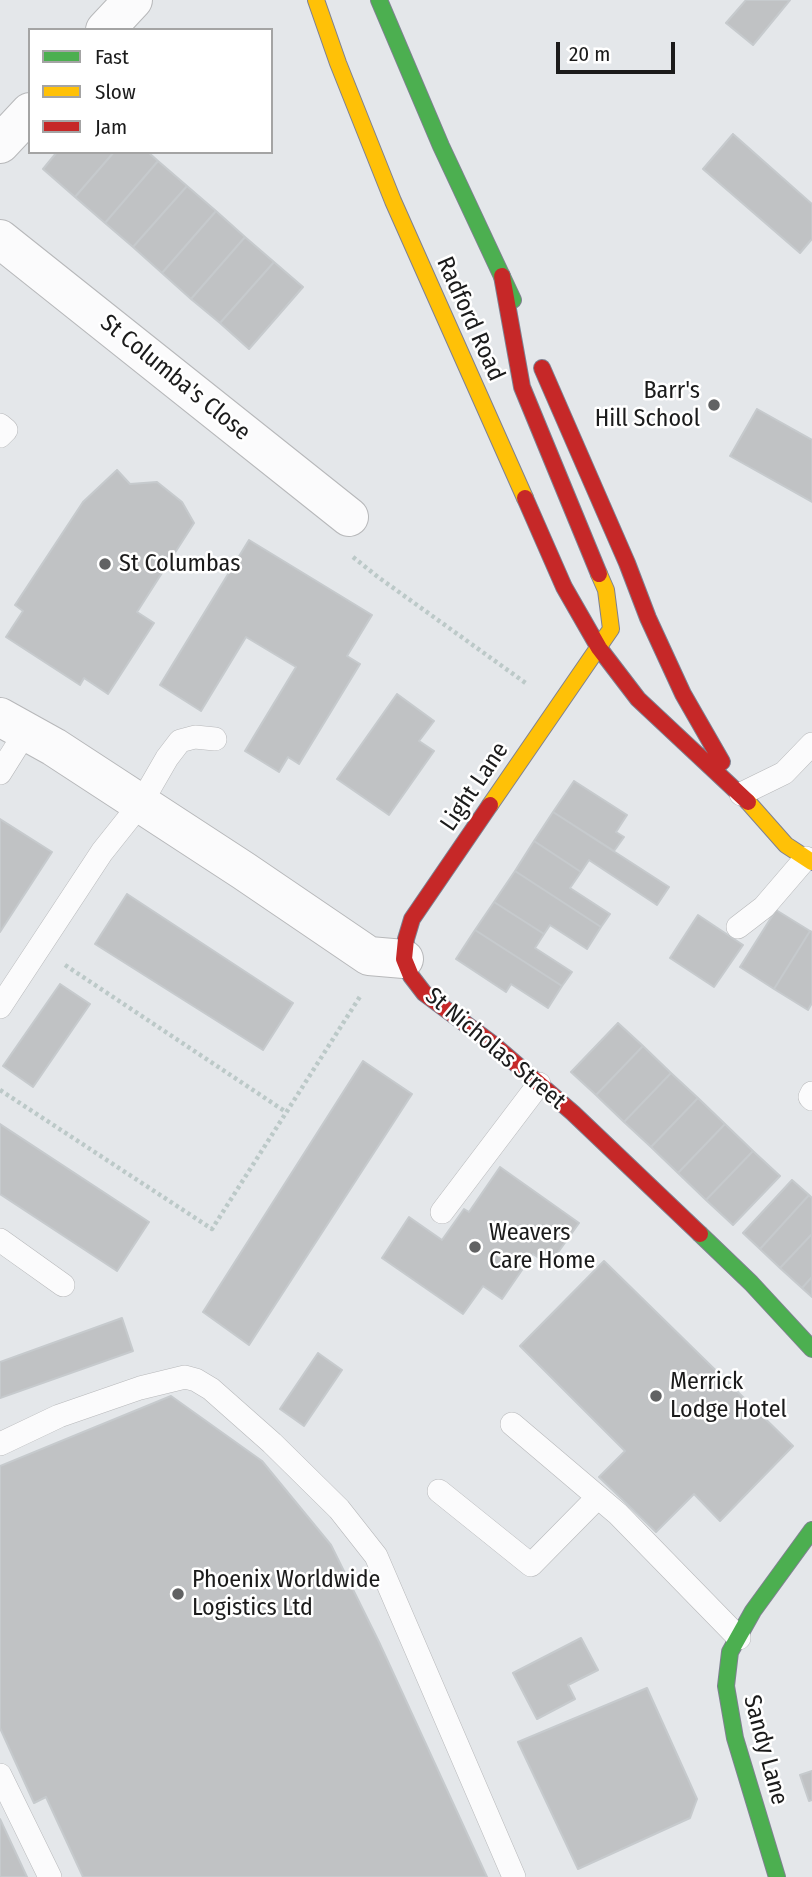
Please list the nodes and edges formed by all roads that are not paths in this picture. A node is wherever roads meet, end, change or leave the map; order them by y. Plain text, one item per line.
1 (133, 0) edge
2 (316, 0) edge
3 (379, 0) edge
4 (108, 28) edge
5 (28, 114) edge
6 (0, 144) edge
7 (0, 239) edge
8 (502, 276) junction
9 (0, 425) edge
10 (0, 436) edge
11 (349, 517) road end
12 (599, 648) junction
13 (13, 724) edge
14 (215, 739) dead end
15 (812, 744) edge
16 (0, 773) edge
17 (741, 794) junction
18 (141, 803) junction
19 (809, 860) edge
20 (738, 927) dead end
21 (395, 958) junction
22 (0, 1007) edge
23 (539, 1084) junction
24 (812, 1093) edge
25 (812, 1099) edge
26 (442, 1212) dead end
27 (0, 1240) edge
28 (62, 1285) dead end
29 (812, 1349) edge
30 (512, 1424) dead end
31 (0, 1444) edge
32 (439, 1491) dead end
33 (598, 1497) junction
34 (812, 1531) edge
35 (739, 1637) junction
36 (0, 1776) edge
37 (50, 1877) edge
38 (514, 1877) edge
39 (777, 1877) edge

1 - 4 street
2 - 12 main road, Radford Road
3 - 8 main road, Radford Road
5 - 6 street
7 - 11 street, St Columba's Close
8 - 12 main road, Radford Road
8 - 17 main road, Radford Road
9 - 10 lane
12 - 17 main road, Radford Road
12 - 21 main road, Light Lane
13 - 16 lane
13 - 18 street
14 - 18 lane
15 - 17 lane
17 - 19 main road, Radford Road
18 - 21 street
18 - 22 lane
19 - 20 lane
21 - 23 main road, St Nicholas Street
23 - 26 lane
23 - 29 main road, St Nicholas Street
24 - 25 lane
27 - 28 lane
30 - 33 lane
31 - 38 lane
32 - 33 lane
33 - 35 lane
34 - 35 main road, Sandy Lane
35 - 39 main road, Sandy Lane
36 - 37 lane

